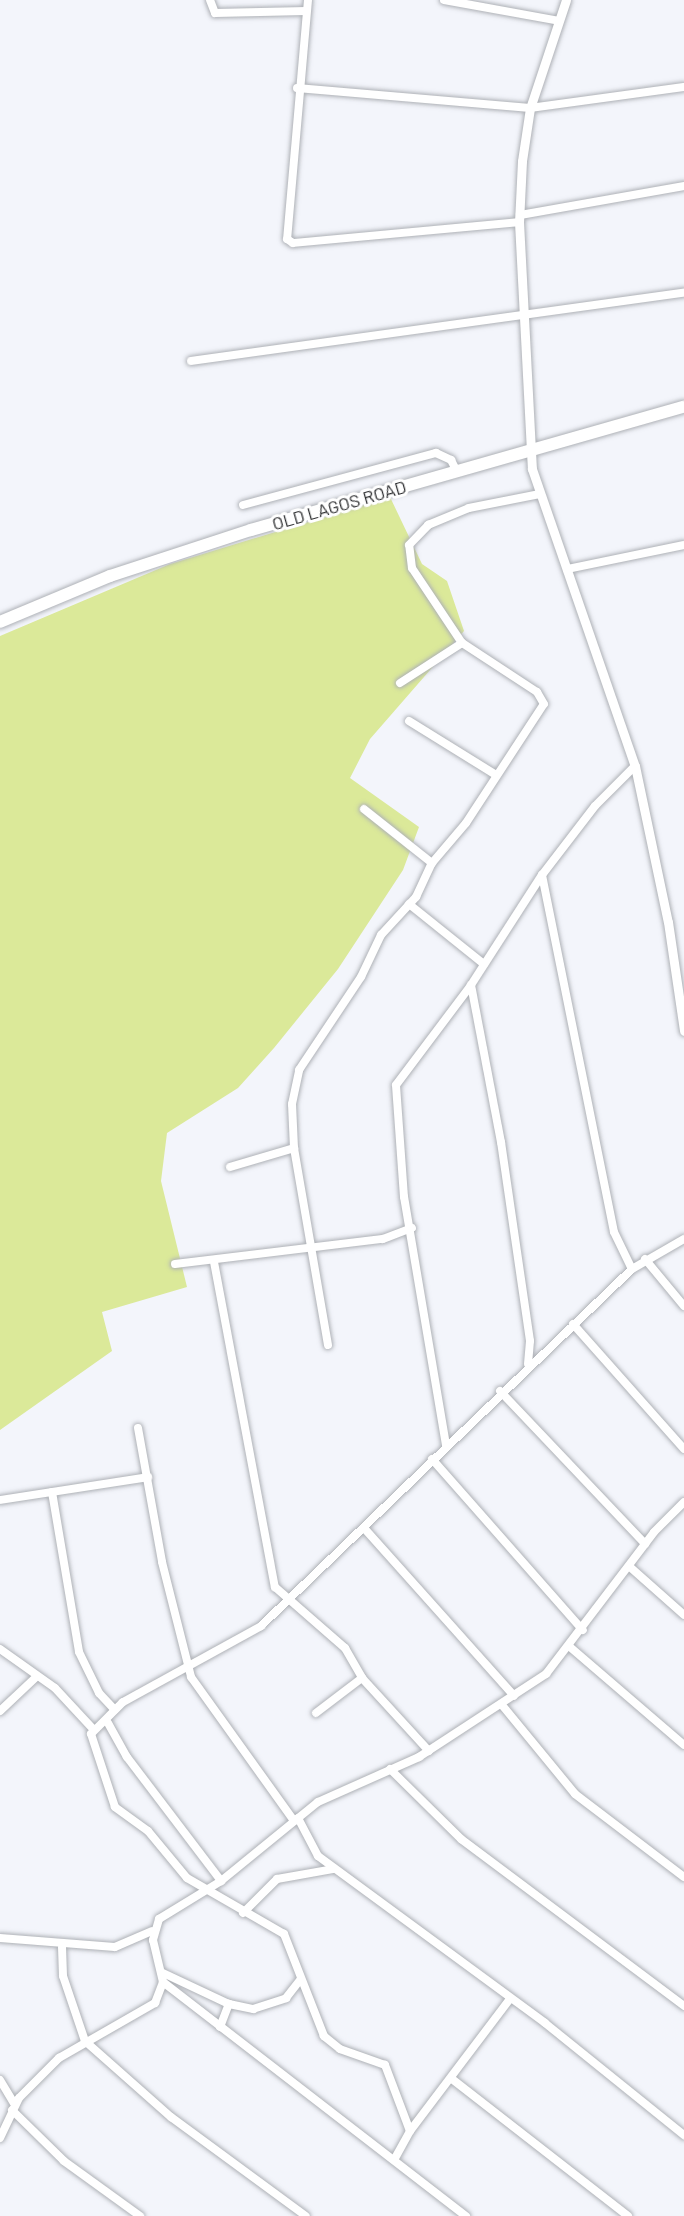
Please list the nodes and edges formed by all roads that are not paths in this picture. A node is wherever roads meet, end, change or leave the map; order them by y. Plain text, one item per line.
1 (210, 0) edge
2 (308, 0) edge
3 (444, 0) edge
4 (566, 0) edge
5 (306, 11) junction
6 (559, 21) junction
7 (297, 87) junction
8 (684, 87) edge
9 (530, 108) junction
10 (684, 186) edge
11 (520, 219) junction
12 (684, 293) edge
13 (526, 316) junction
14 (191, 361) dead end
15 (684, 407) edge
16 (531, 451) junction
17 (457, 472) junction
18 (540, 494) junction
19 (243, 505) dead end
20 (684, 545) edge
21 (567, 569) junction
22 (0, 622) edge
23 (462, 643) junction
24 (400, 683) dead end
25 (409, 721) dead end
26 (635, 766) junction
27 (496, 775) junction
28 (364, 809) dead end
29 (432, 863) junction
30 (542, 875) junction
31 (409, 904) junction
32 (684, 960) edge
33 (674, 961) junction
34 (484, 964) junction
35 (471, 985) junction
36 (460, 1000) junction
37 (473, 1009) junction
38 (684, 1031) edge
39 (294, 1148) junction
40 (230, 1167) dead end
41 (412, 1228) junction
42 (684, 1239) edge
43 (314, 1248) junction
44 (645, 1259) junction
45 (214, 1262) junction
46 (175, 1264) dead end
47 (632, 1269) junction
48 (684, 1306) edge
49 (573, 1324) junction
50 (530, 1341) junction
51 (328, 1346) dead end
52 (543, 1350) junction
53 (528, 1364) junction
54 (500, 1391) junction
55 (138, 1428) dead end
56 (446, 1445) junction
57 (684, 1449) edge
58 (432, 1459) junction
59 (148, 1477) junction
60 (52, 1492) junction
61 (0, 1500) edge
62 (684, 1502) edge
63 (364, 1528) junction
64 (645, 1544) junction
65 (630, 1567) junction
66 (285, 1600) junction
67 (684, 1615) edge
68 (584, 1630) junction
69 (570, 1647) junction
70 (0, 1649) edge
71 (188, 1667) junction
72 (35, 1678) junction
73 (362, 1678) junction
74 (514, 1696) junction
75 (502, 1705) junction
76 (115, 1710) junction
77 (0, 1711) edge
78 (316, 1713) dead end
79 (108, 1723) junction
80 (93, 1729) junction
81 (684, 1745) edge
82 (429, 1750) junction
83 (390, 1769) junction
84 (296, 1820) junction
85 (334, 1869) junction
86 (684, 1877) edge
87 (221, 1881) junction
88 (211, 1889) junction
89 (243, 1913) junction
90 (152, 1931) junction
91 (0, 1938) edge
92 (62, 1947) junction
93 (163, 1973) junction
94 (300, 1980) junction
95 (163, 1982) junction
96 (510, 1999) junction
97 (230, 2004) junction
98 (684, 2006) edge
99 (220, 2026) junction
100 (85, 2041) junction
101 (452, 2079) junction
102 (0, 2080) edge
103 (14, 2108) junction
104 (410, 2131) junction
105 (684, 2135) edge
106 (0, 2138) edge
107 (394, 2160) junction
108 (140, 2216) edge
109 (306, 2216) edge
110 (466, 2216) edge
111 (628, 2216) edge

1 - 5 street
2 - 5 street
3 - 6 street
4 - 6 street
5 - 7 street
6 - 9 street
7 - 9 street
7 - 11 street
8 - 9 street
9 - 11 street
10 - 11 street
11 - 13 street
12 - 13 street
13 - 14 street
13 - 16 street
15 - 16 main road, OLD LAGOS ROAD
16 - 17 main road, OLD LAGOS ROAD
16 - 18 street
17 - 19 street
17 - 22 main road, OLD LAGOS ROAD
18 - 21 street
18 - 23 street
20 - 21 street
21 - 26 street
23 - 24 street
23 - 27 street
25 - 27 street
26 - 30 street
26 - 33 street
27 - 29 street
28 - 29 street
29 - 31 street
30 - 34 street
30 - 47 street
31 - 34 street
31 - 39 street
32 - 33 street
33 - 38 street
34 - 35 street
35 - 36 street
35 - 37 street
36 - 37 street
36 - 41 street
37 - 50 street
39 - 40 street
39 - 43 street
41 - 43 street
41 - 56 street
42 - 44 street
43 - 45 street
43 - 51 street
44 - 47 street
44 - 48 street
45 - 46 street
45 - 66 street
47 - 49 street
49 - 52 street
49 - 57 street
50 - 52 street
50 - 53 street
52 - 53 street
53 - 54 street
54 - 56 street
54 - 64 street
55 - 59 street
56 - 58 street
58 - 63 street
58 - 68 street
59 - 60 street
59 - 71 street
60 - 61 street
60 - 76 street
62 - 64 street
63 - 66 street
63 - 74 street
64 - 65 street
65 - 67 street
65 - 68 street
66 - 71 street
66 - 73 street
68 - 69 street
69 - 74 street
69 - 81 street
70 - 72 street
71 - 76 street
71 - 84 street
72 - 77 street
72 - 80 street
73 - 78 street
73 - 82 street
74 - 75 street
75 - 82 street
75 - 86 street
76 - 79 street
79 - 80 street
79 - 87 street
80 - 88 street
82 - 83 street
83 - 84 street
83 - 98 street
84 - 85 street
84 - 87 street
85 - 89 street
85 - 96 street
87 - 88 street
88 - 89 street
88 - 90 street
89 - 94 street
90 - 92 street
90 - 93 street
91 - 92 street
92 - 100 street
93 - 95 street
93 - 97 street
94 - 97 street
94 - 104 street
95 - 99 street
95 - 100 street
96 - 101 street
96 - 105 street
97 - 99 street
99 - 107 street
100 - 103 street
100 - 109 street
101 - 104 street
101 - 111 street
102 - 103 street
103 - 106 street
103 - 108 street
104 - 107 street
107 - 110 street

